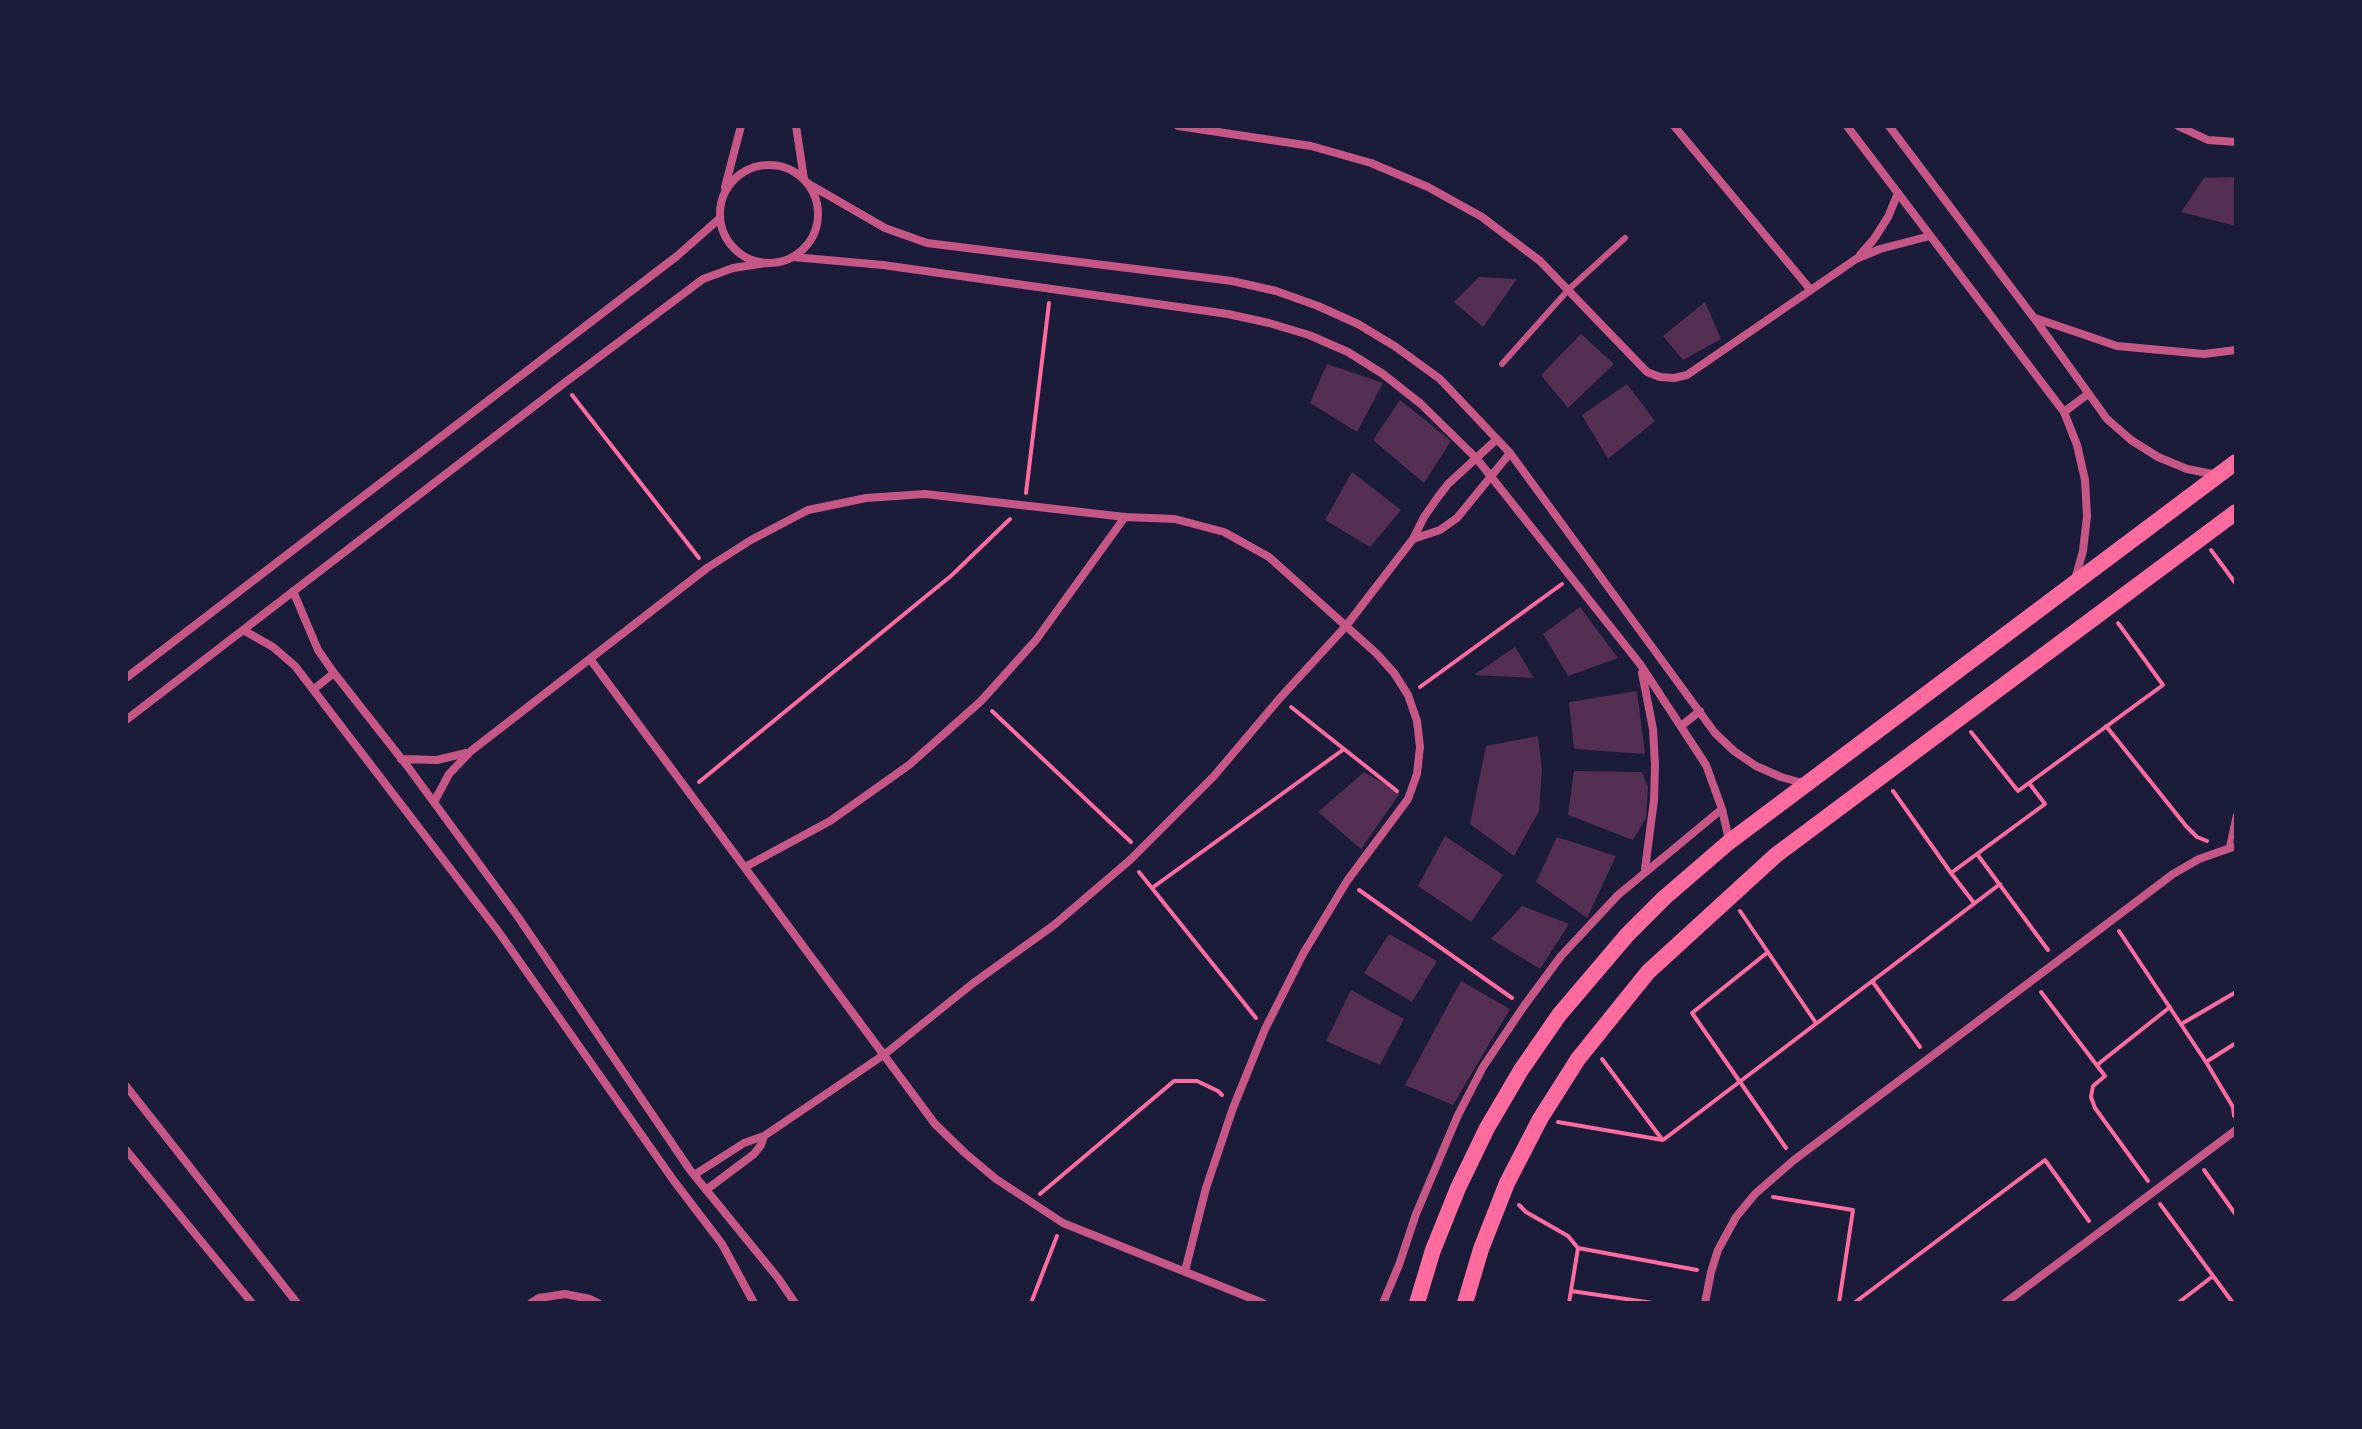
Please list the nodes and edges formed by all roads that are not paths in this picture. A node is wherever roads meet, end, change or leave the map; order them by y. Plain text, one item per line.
1 (741, 126) edge
2 (796, 126) edge
3 (1178, 126) edge
4 (1674, 126) edge
5 (1847, 126) edge
6 (1889, 126) edge
7 (2178, 126) edge
8 (2236, 142) edge
9 (806, 181) junction
10 (1898, 193) junction
11 (723, 195) junction
12 (719, 219) junction
13 (1930, 236) junction
14 (1625, 238) dead end
15 (793, 257) junction
16 (1856, 259) junction
17 (766, 263) junction
18 (1569, 289) junction
19 (1810, 289) junction
20 (2034, 318) junction
21 (2236, 350) edge
22 (1502, 364) dead end
23 (2088, 394) junction
24 (2064, 412) junction
25 (1497, 439) junction
26 (1510, 453) junction
27 (1477, 459) junction
28 (2236, 462) edge
29 (2218, 475) junction
30 (1491, 476) junction
31 (2236, 512) edge
32 (1125, 517) junction
33 (1413, 539) junction
34 (2074, 585) junction
35 (293, 591) junction
36 (1346, 626) junction
37 (243, 630) junction
38 (590, 659) junction
39 (1640, 664) junction
40 (334, 673) junction
41 (126, 678) edge
42 (314, 689) junction
43 (1700, 711) junction
44 (126, 720) edge
45 (1681, 726) junction
46 (471, 751) junction
47 (401, 759) junction
48 (1807, 784) junction
49 (434, 802) junction
50 (1722, 809) junction
51 (2236, 815) edge
52 (1729, 842) junction
53 (2232, 847) edge
54 (745, 867) junction
55 (1645, 870) junction
56 (885, 1054) junction
57 (126, 1086) edge
58 (2232, 1132) edge
59 (764, 1136) junction
60 (126, 1150) edge
61 (694, 1175) junction
62 (706, 1190) junction
63 (714, 1200) junction
64 (697, 1211) junction
65 (1185, 1271) junction
66 (252, 1303) edge
67 (297, 1303) edge
68 (531, 1303) edge
69 (598, 1303) edge
70 (754, 1303) edge
71 (795, 1303) edge
72 (1263, 1303) edge
73 (1383, 1303) edge
74 (1417, 1303) edge
75 (1465, 1303) edge
76 (1705, 1303) edge
77 (2005, 1303) edge

1 - 11 street
2 - 9 street
3 - 18 street
4 - 19 street
5 - 10 street
6 - 20 street
7 - 8 street
9 - 11 street
9 - 15 street
9 - 25 street
10 - 13 street
10 - 16 street
11 - 12 street
12 - 17 street
12 - 41 street
13 - 16 street
13 - 24 street
14 - 18 lane
15 - 17 street
15 - 27 street
16 - 19 street
17 - 35 street
18 - 19 street
18 - 22 lane
20 - 21 street
20 - 23 street
23 - 24 street
23 - 29 street
24 - 34 street
25 - 26 street
25 - 27 street
26 - 30 street
26 - 43 street
27 - 30 street
27 - 33 street
28 - 29 main road
29 - 34 main road
30 - 33 street
30 - 39 street
31 - 75 main road
32 - 36 street
32 - 38 street
32 - 54 street
33 - 36 street
34 - 48 main road
35 - 37 street
35 - 40 street
36 - 56 street
36 - 65 street
37 - 42 street
37 - 44 street
38 - 46 street
38 - 54 street
39 - 45 street
39 - 55 street
40 - 42 street
40 - 47 street
42 - 64 street
43 - 45 street
43 - 48 street
45 - 50 street
46 - 47 street
46 - 49 street
47 - 49 street
48 - 52 main road
49 - 61 street
50 - 52 street
50 - 55 street
51 - 53 lane
52 - 74 main road
53 - 76 street
54 - 56 street
55 - 73 street
56 - 59 street
56 - 65 street
57 - 67 street
58 - 77 street
59 - 61 street
59 - 62 street
60 - 66 street
61 - 62 street
62 - 63 street
63 - 64 street
63 - 71 street
64 - 70 street
65 - 72 street
68 - 69 street

